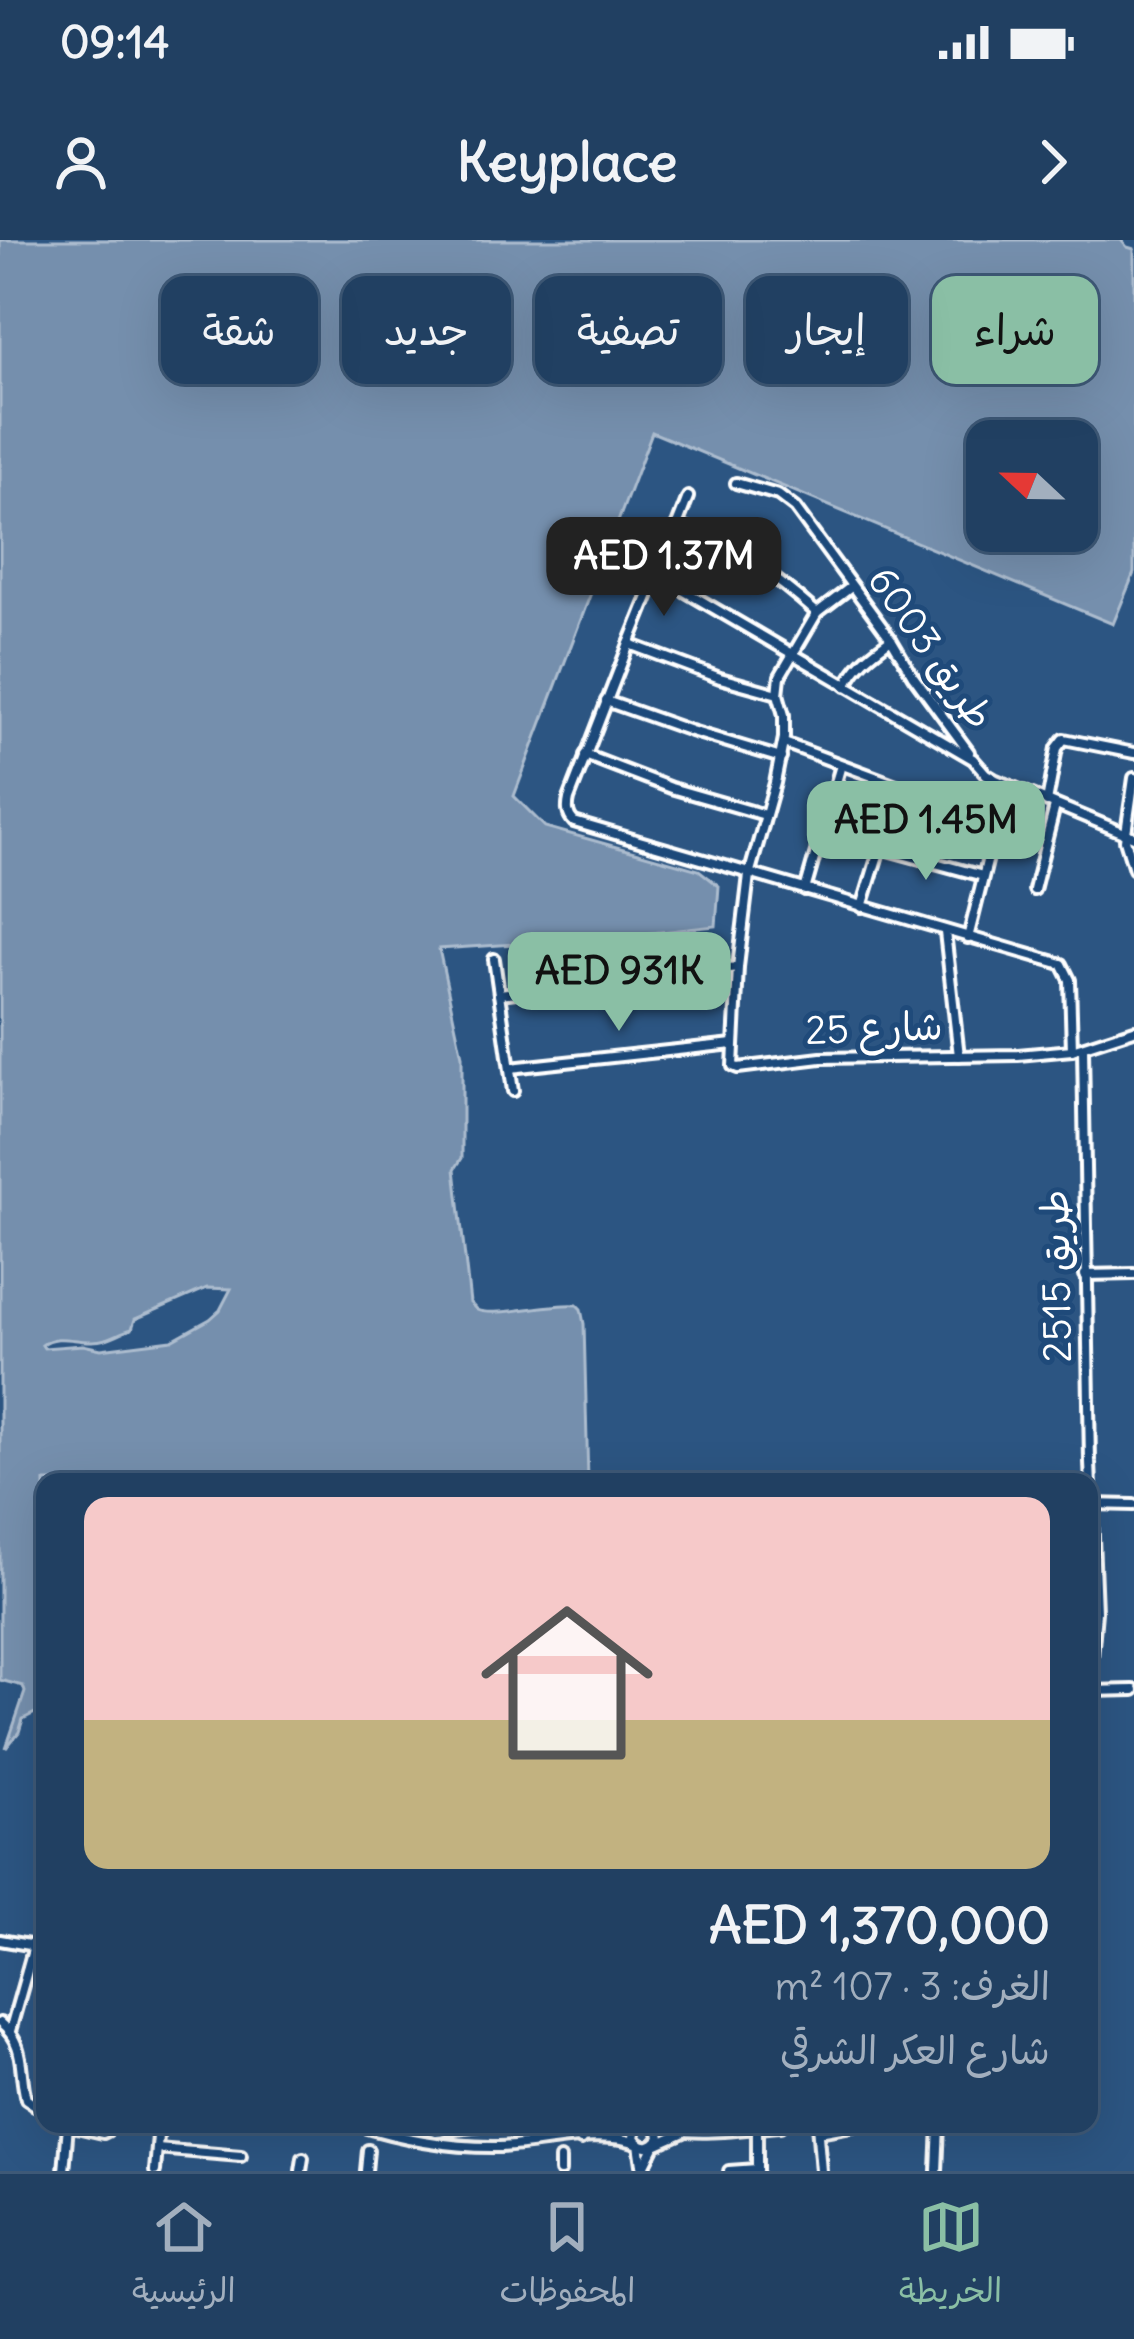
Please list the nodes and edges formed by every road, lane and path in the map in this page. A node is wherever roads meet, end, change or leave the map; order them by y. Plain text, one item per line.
1 (736, 482) dead end
2 (688, 497) dead end
3 (677, 525) junction
4 (657, 575) junction
5 (851, 587) junction
6 (817, 613) junction
7 (891, 639) junction
8 (629, 644) junction
9 (791, 654) junction
10 (846, 686) junction
11 (778, 694) junction
12 (606, 701) junction
13 (783, 743) junction
14 (1134, 754) edge
15 (585, 755) junction
16 (781, 758) junction
17 (973, 758) junction
18 (841, 765) junction
19 (1134, 778) edge
20 (1006, 785) junction
21 (899, 786) junction
22 (1051, 804) junction
23 (766, 815) junction
24 (998, 817) junction
25 (1130, 835) edge
26 (880, 848) junction
27 (1134, 868) edge
28 (749, 875) junction
29 (983, 876) junction
30 (805, 890) junction
31 (1034, 890) dead end
32 (862, 907) junction
33 (945, 932) junction
34 (968, 938) junction
35 (494, 959) dead end
36 (738, 967) junction
37 (500, 994) junction
38 (1134, 1030) edge
39 (733, 1044) junction
40 (1083, 1048) junction
41 (1072, 1050) junction
42 (958, 1056) junction
43 (510, 1068) junction
44 (513, 1091) dead end
45 (1134, 1274) edge
46 (1085, 1275) junction
47 (1089, 1473) edge
48 (1098, 1504) edge
49 (1134, 1504) edge
50 (1134, 1690) edge
51 (1098, 1691) edge
52 (0, 1940) edge
53 (0, 2023) edge
54 (10, 2031) junction
55 (36, 2105) edge
56 (67, 2133) edge
57 (158, 2133) edge
58 (391, 2133) edge
59 (581, 2133) edge
60 (618, 2133) edge
61 (635, 2133) edge
62 (661, 2133) edge
63 (683, 2133) edge
64 (757, 2133) edge
65 (818, 2133) edge
66 (939, 2133) edge
67 (607, 2138) junction
68 (581, 2140) junction
69 (639, 2144) junction
70 (655, 2144) junction
71 (157, 2149) junction
72 (368, 2150) dead end
73 (241, 2156) dead end
74 (303, 2158) dead end
75 (560, 2159) dead end
76 (757, 2170) edge
77 (64, 2171) edge
78 (155, 2171) edge
79 (302, 2171) edge
80 (366, 2171) edge
81 (560, 2171) edge
82 (643, 2171) edge
83 (729, 2171) edge
84 (821, 2171) edge
85 (937, 2171) edge

1 - 5 street, طريق 6003
2 - 3 street
3 - 4 street
3 - 6 street
4 - 8 street
4 - 9 street
5 - 6 street
5 - 7 street, طريق 6003
6 - 9 street
7 - 10 street
7 - 17 street, طريق 6003
8 - 11 street
8 - 12 street
9 - 10 street
9 - 11 street
10 - 17 street
11 - 13 street
12 - 15 street
12 - 16 street
13 - 16 street
13 - 18 street
14 - 22 street
15 - 23 street
15 - 28 street
16 - 23 street
17 - 20 street
18 - 21 street
18 - 30 street
19 - 25 street
20 - 22 street
20 - 24 street
21 - 24 street
21 - 26 street
22 - 25 street
22 - 31 street
23 - 28 street
24 - 29 street
25 - 27 street
26 - 29 street
26 - 32 street
28 - 30 street
28 - 36 street
29 - 34 street
30 - 32 street
32 - 33 street
33 - 34 street
33 - 42 street
34 - 41 street
35 - 37 street
36 - 37 street
36 - 39 street
37 - 43 street
38 - 40 street, شارع 25
39 - 42 street, شارع 25
39 - 43 street
40 - 41 street, شارع 25
40 - 46 street, طريق 2515
41 - 42 street, شارع 25
43 - 44 street
45 - 46 street
46 - 47 street, طريق 2515
48 - 49 street
50 - 51 street, طريق 2515
52 - 54 street
53 - 54 street
54 - 55 street
56 - 77 street
57 - 71 street
58 - 68 street
59 - 68 street
60 - 67 street
61 - 69 street
62 - 70 street
63 - 70 street
64 - 76 street
65 - 84 street
66 - 85 street
67 - 68 street
67 - 69 street
69 - 70 street
69 - 82 street
70 - 82 street
71 - 73 street
71 - 78 street
72 - 80 street
74 - 79 street
75 - 81 street
76 - 83 street

